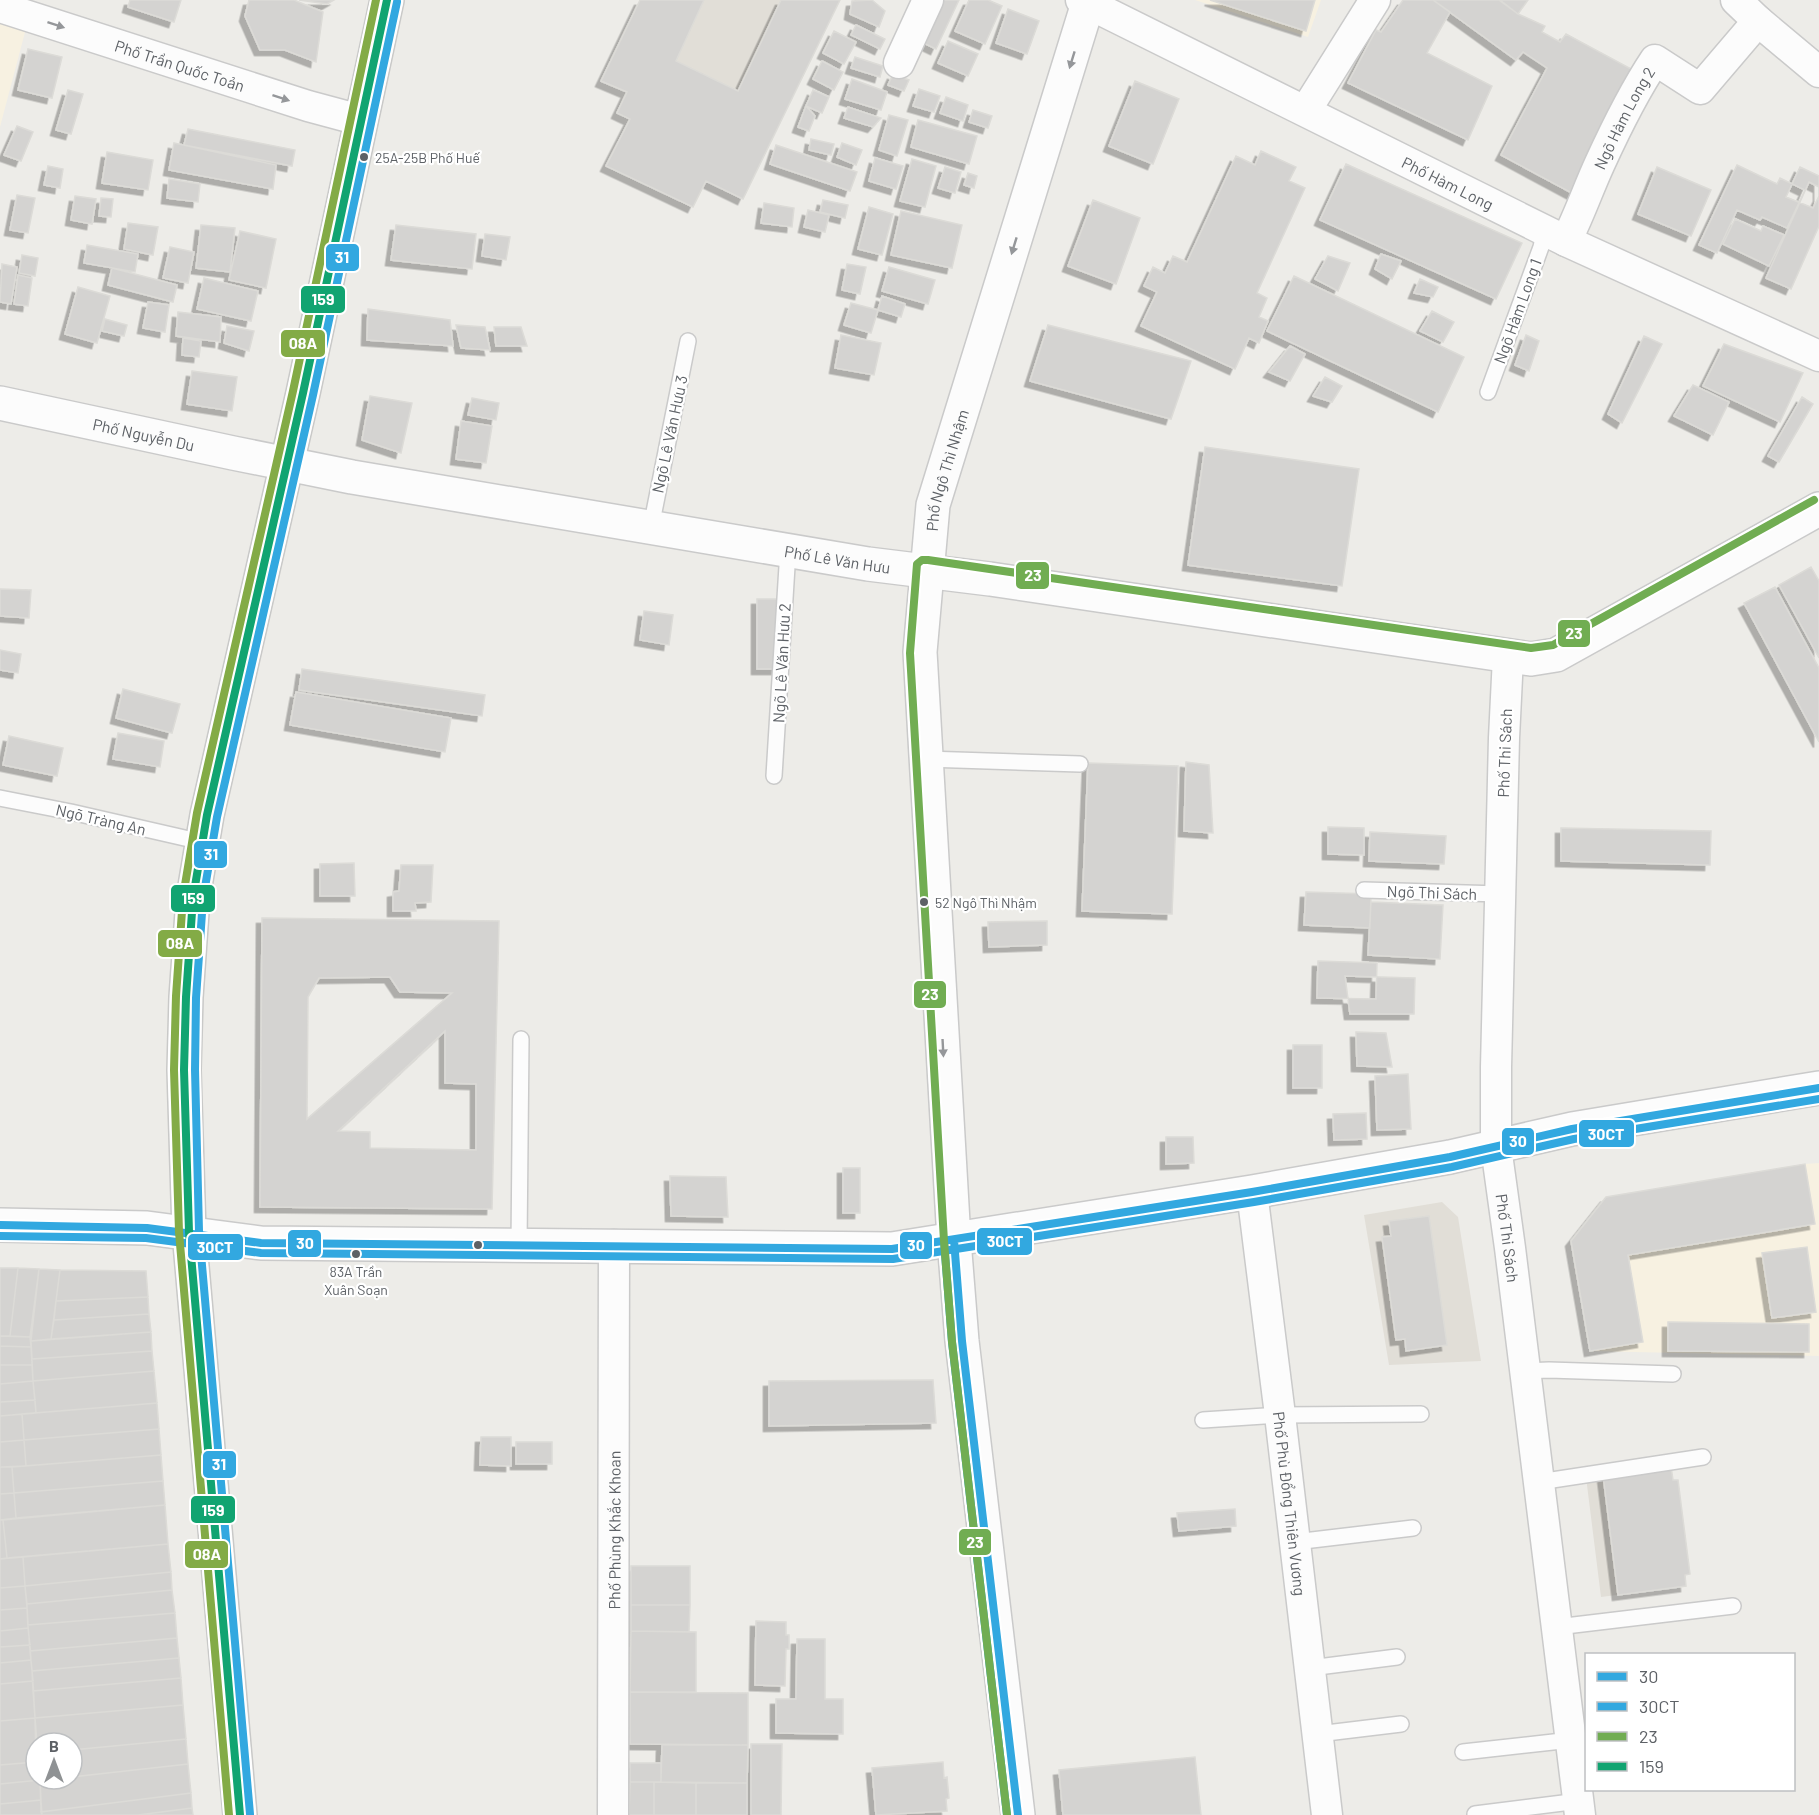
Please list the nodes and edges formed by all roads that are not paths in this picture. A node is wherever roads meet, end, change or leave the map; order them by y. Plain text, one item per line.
1 (387, 0) edge
2 (928, 0) edge
3 (1375, 0) edge
4 (1736, 0) edge
5 (1086, 1) edge
6 (0, 7) edge
7 (1758, 21) junction
8 (899, 63) dead end
9 (1819, 72) edge
10 (1306, 110) junction
11 (360, 120) junction
12 (1555, 236) junction
13 (688, 341) dead end
14 (1819, 356) edge
15 (1488, 392) dead end
16 (0, 403) edge
17 (287, 463) junction
18 (1819, 509) edge
19 (651, 527) junction
20 (788, 550) junction
21 (926, 570) junction
22 (1508, 657) junction
23 (926, 759) junction
24 (1080, 764) dead end
25 (774, 776) dead end
26 (0, 798) edge
27 (202, 842) junction
28 (1364, 890) dead end
29 (1500, 894) junction
30 (521, 1039) dead end
31 (1819, 1088) edge
32 (1496, 1147) junction
33 (1252, 1192) junction
34 (0, 1225) edge
35 (189, 1232) junction
36 (954, 1240) junction
37 (519, 1245) junction
38 (614, 1245) junction
39 (1525, 1371) junction
40 (1673, 1374) dead end
41 (1421, 1414) dead end
42 (1280, 1415) junction
43 (1203, 1420) dead end
44 (1703, 1456) dead end
45 (1539, 1482) junction
46 (1413, 1528) dead end
47 (1295, 1542) junction
48 (1733, 1606) dead end
49 (1557, 1627) junction
50 (1397, 1657) dead end
51 (1310, 1668) junction
52 (1401, 1724) dead end
53 (1318, 1734) junction
54 (1571, 1740) junction
55 (1463, 1752) dead end
56 (1580, 1808) edge
57 (1475, 1814) edge
58 (240, 1815) edge
59 (613, 1815) edge
60 (1018, 1815) edge
61 (1328, 1815) edge

1 - 11 street
2 - 8 street
3 - 10 street
4 - 7 street
5 - 10 street, Phố Hàm Long
5 -> 21 street, Phố Ngô Thì Nhậm
6 -> 11 street, Phố Trần Quốc Toản
7 - 9 street
7 - 12 street, Ngõ Hàm Long 2
10 - 12 street, Phố Hàm Long
11 - 17 street
12 - 14 street, Phố Hàm Long
12 - 15 lane, Ngõ Hàm Long 1
13 - 19 lane, Ngõ Lê Văn Hưu 3
16 - 17 street, Phố Nguyễn Du
17 - 19 street, Phố Lê Văn Hưu
17 - 27 street
18 - 22 street, Phố Lê Văn Hưu
19 - 20 street, Phố Lê Văn Hưu
20 - 21 street, Phố Lê Văn Hưu
20 - 25 lane, Ngõ Lê Văn Hưu 2
21 - 22 street, Phố Lê Văn Hưu
21 - 23 street, Phố Ngô Thì Nhậm
22 - 29 street, Phố Thi Sách
23 - 24 lane
23 -> 36 street, Phố Ngô Thì Nhậm
26 - 27 lane, Ngõ Tràng An
27 - 35 street
28 - 29 lane, Ngõ Thi Sách
29 - 32 street, Phố Thi Sách
30 - 37 lane
31 - 32 street
32 - 33 street
32 - 39 street, Phố Thi Sách
33 - 36 street
33 - 42 street, Phố Phù Đổng Thiên Vương
34 - 35 street
35 - 37 street
35 - 58 street
36 - 38 street
36 - 60 street, Phố Ngô Thì Nhậm
37 - 38 street
38 - 59 street, Phố Phùng Khắc Khoan
39 - 40 lane
39 - 45 street, Phố Thi Sách
41 - 42 lane
42 - 43 lane
42 - 47 street, Phố Phù Đổng Thiên Vương
44 - 45 lane
45 - 49 street, Phố Thi Sách
46 - 47 lane
47 - 51 street, Phố Phù Đổng Thiên Vương
48 - 49 lane
49 - 54 street, Phố Thi Sách
50 - 51 lane
51 - 53 street, Phố Phù Đổng Thiên Vương
52 - 53 lane
53 - 61 street, Phố Phù Đổng Thiên Vương
54 - 55 lane
54 - 56 street, Phố Thi Sách
56 - 57 lane

